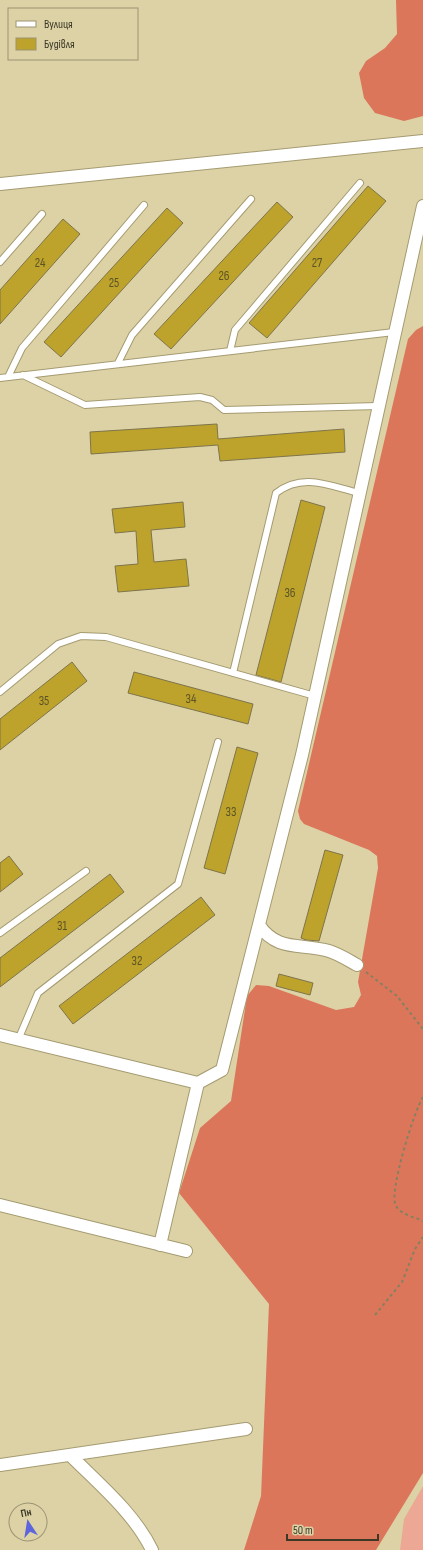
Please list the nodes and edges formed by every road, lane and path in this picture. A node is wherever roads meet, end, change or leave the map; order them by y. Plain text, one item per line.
1 (423, 141) edge
2 (360, 183) dead end
3 (0, 184) edge
4 (251, 199) dead end
5 (144, 205) dead end
6 (423, 206) edge
7 (42, 214) dead end
8 (0, 262) edge
9 (394, 332) junction
10 (230, 350) junction
11 (118, 363) junction
12 (23, 375) junction
13 (8, 377) junction
14 (0, 378) edge
15 (378, 406) junction
16 (359, 493) junction
17 (233, 673) junction
18 (0, 692) edge
19 (315, 696) junction
20 (218, 742) dead end
21 (86, 871) dead end
22 (259, 925) junction
23 (0, 933) edge
24 (357, 965) joint
25 (423, 1028) edge
26 (0, 1036) edge
27 (18, 1040) junction
28 (198, 1084) junction
29 (423, 1097) edge
30 (0, 1205) edge
31 (423, 1221) edge
32 (423, 1237) edge
33 (160, 1245) junction
34 (186, 1251) dead end
35 (375, 1315) dead end
36 (246, 1429) dead end
37 (70, 1455) junction
38 (0, 1465) edge
39 (152, 1550) edge

1 - 3 street
2 - 10 lane
4 - 11 lane
5 - 13 lane
6 - 9 street
7 - 8 lane
9 - 10 lane
9 - 15 street
10 - 11 lane
11 - 12 lane
12 - 13 lane
12 - 15 lane
13 - 14 lane
15 - 16 street
16 - 17 lane
16 - 19 street
17 - 18 lane
17 - 19 lane
19 - 22 street
20 - 27 lane
21 - 23 lane
22 - 24 street
22 - 28 street
24 - 25 path
26 - 27 street
27 - 28 street
28 - 33 street
29 - 31 path
30 - 33 street
32 - 35 path
33 - 34 street
36 - 37 street
37 - 38 street
37 - 39 street

